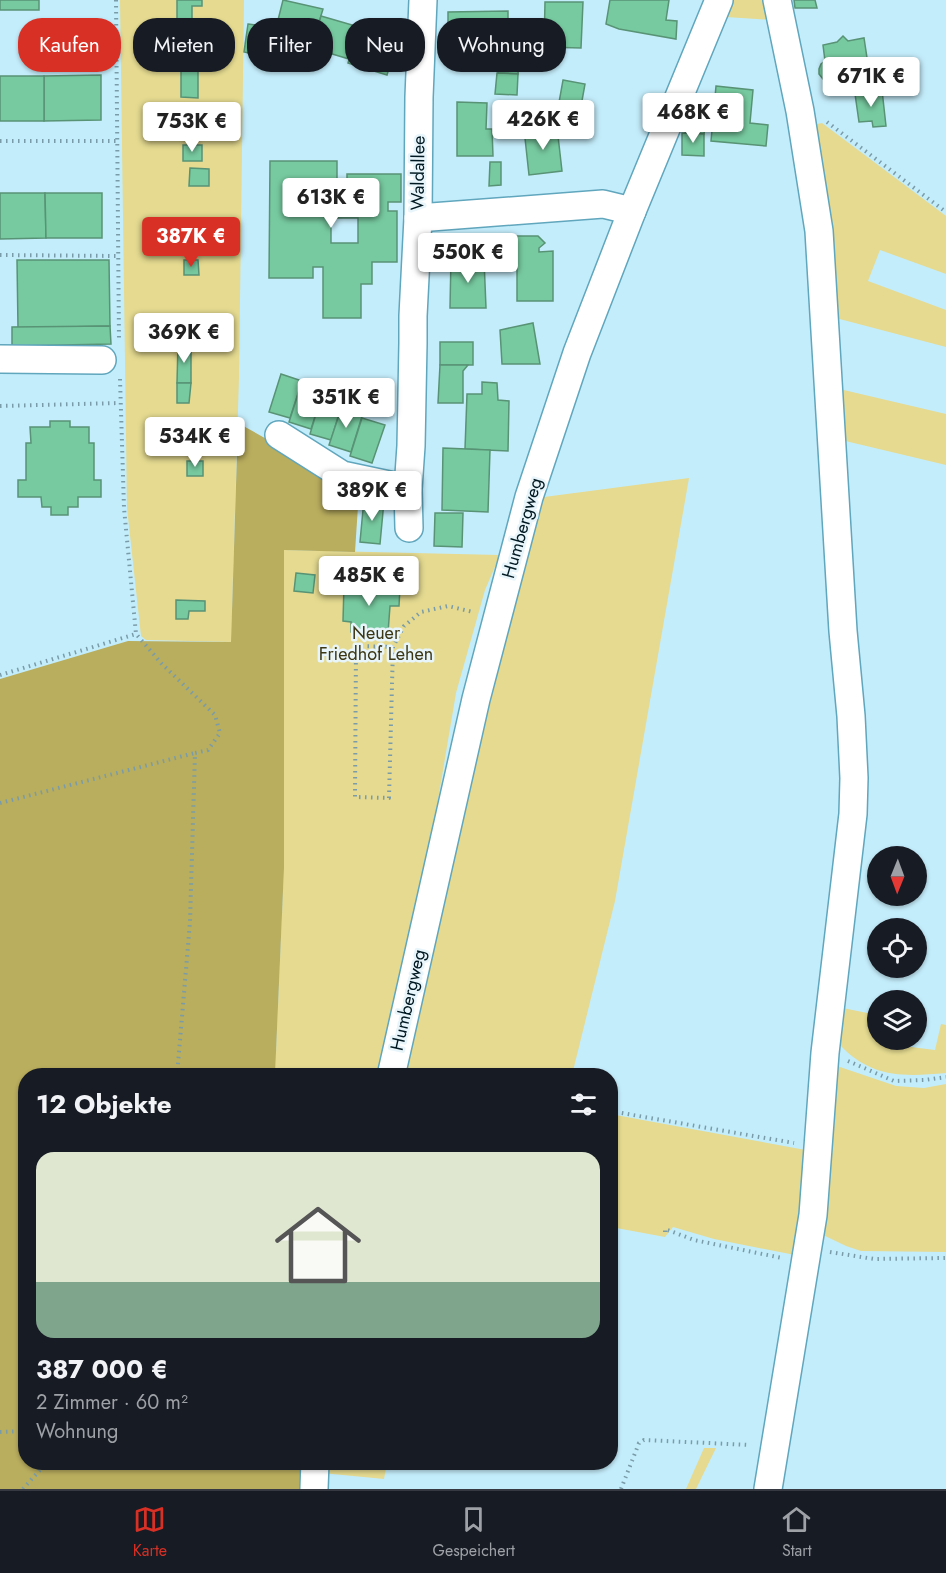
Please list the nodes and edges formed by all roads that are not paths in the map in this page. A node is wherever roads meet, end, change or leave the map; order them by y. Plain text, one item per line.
1 (423, 0) edge
2 (719, 0) edge
3 (777, 0) edge
4 (632, 211) junction
5 (418, 218) junction
6 (113, 358) road end
7 (0, 359) edge
8 (279, 435) dead end
9 (408, 489) junction
10 (409, 528) dead end
11 (393, 1068) edge
12 (315, 1470) edge
13 (314, 1489) edge
14 (768, 1489) edge

1 - 5 street, Waldallee
2 - 4 street, Humbergweg
3 - 14 street
4 - 5 street
4 - 11 street, Humbergweg
5 - 9 street, Waldallee
6 - 7 street
8 - 9 street
9 - 10 street, Waldallee
12 - 13 street

